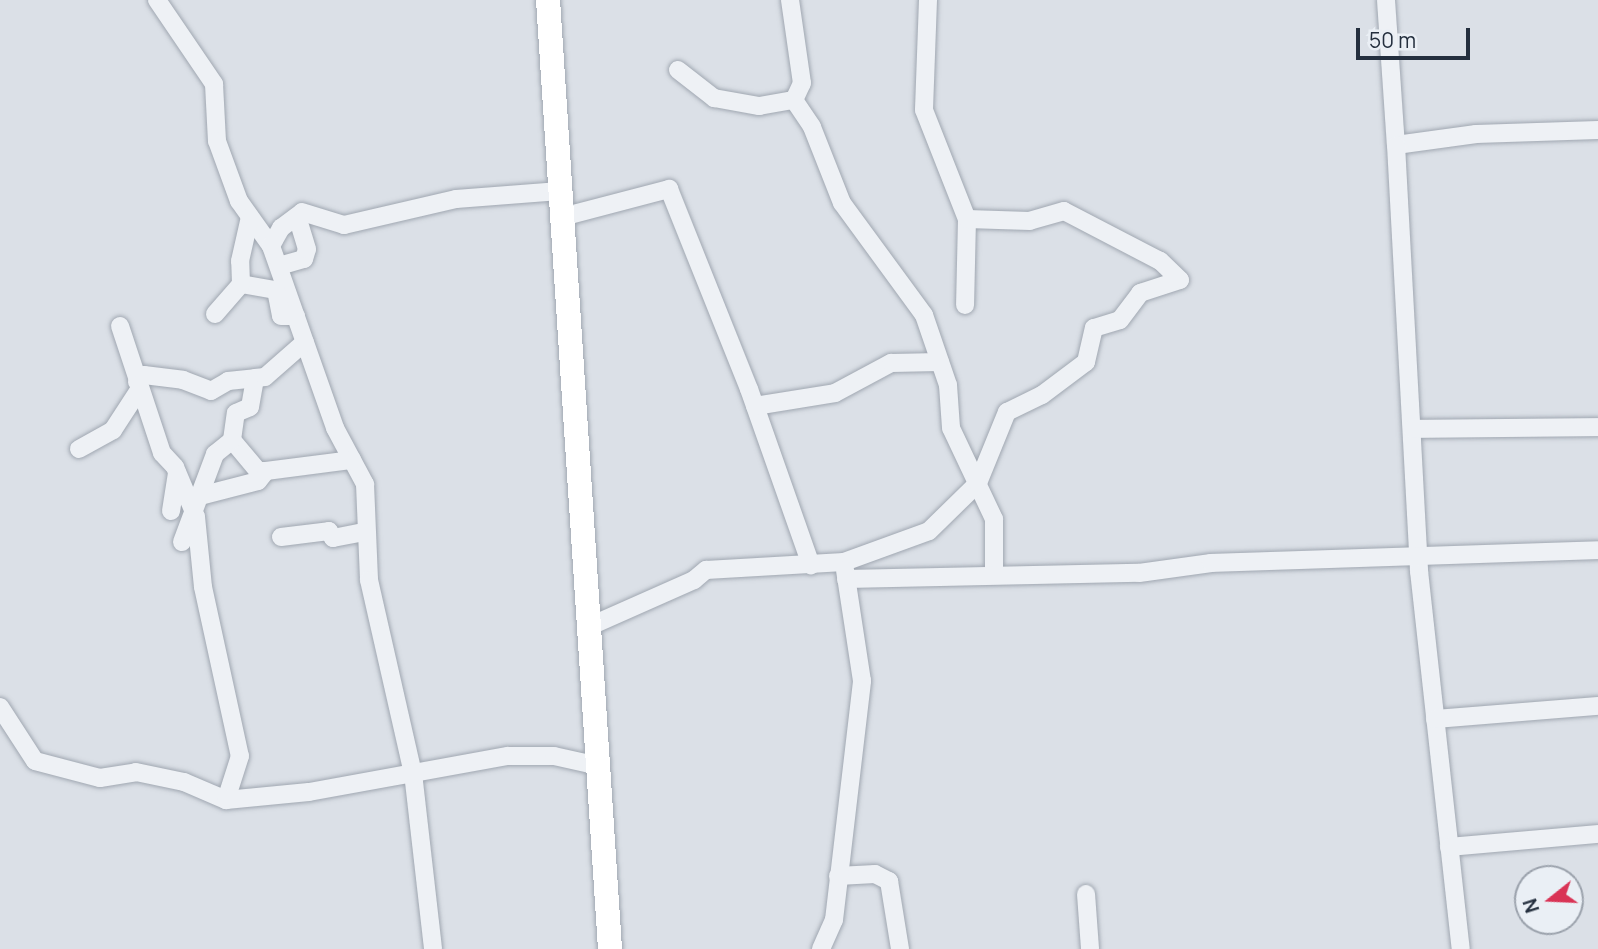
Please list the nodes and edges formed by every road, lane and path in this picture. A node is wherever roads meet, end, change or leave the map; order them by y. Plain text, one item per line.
1 (157, 0) edge
2 (548, 0) edge
3 (790, 0) edge
4 (928, 0) edge
5 (1386, 0) edge
6 (678, 70) dead end
7 (794, 100) junction
8 (1598, 130) edge
9 (1396, 145) junction
10 (560, 191) junction
11 (297, 216) junction
12 (250, 217) junction
13 (562, 217) junction
14 (967, 219) junction
15 (271, 246) junction
16 (279, 266) junction
17 (241, 284) junction
18 (965, 305) dead end
19 (215, 314) dead end
20 (296, 316) junction
21 (120, 326) dead end
22 (305, 342) junction
23 (940, 362) junction
24 (255, 378) junction
25 (138, 386) junction
26 (755, 405) junction
27 (1598, 427) edge
28 (1412, 429) junction
29 (232, 440) junction
30 (79, 449) dead end
31 (352, 460) junction
32 (266, 471) junction
33 (177, 472) junction
34 (978, 483) junction
35 (197, 502) junction
36 (171, 512) dead end
37 (364, 532) junction
38 (281, 537) dead end
39 (182, 542) dead end
40 (1598, 550) edge
41 (1419, 557) junction
42 (811, 565) junction
43 (845, 571) junction
44 (994, 575) junction
45 (587, 627) junction
46 (1598, 706) edge
47 (0, 707) edge
48 (1434, 719) junction
49 (599, 766) junction
50 (413, 772) junction
51 (226, 800) junction
52 (1598, 834) edge
53 (1449, 847) junction
54 (838, 876) junction
55 (1086, 894) dead end
56 (433, 949) edge
57 (610, 949) edge
58 (821, 949) edge
59 (900, 949) edge
60 (1090, 949) edge
61 (1461, 949) edge

1 - 12 street
2 - 10 highway
3 - 7 street
4 - 14 street
5 - 9 street
6 - 7 street
7 - 23 street
8 - 9 street
9 - 28 street
10 - 11 street
10 - 13 highway
11 - 15 street
11 - 16 street
12 - 15 street
12 - 17 street
13 - 26 street
13 - 45 highway
14 - 18 street
14 - 34 street
15 - 16 street
16 - 20 street
17 - 19 street
17 - 20 street
20 - 22 street
21 - 25 street
22 - 24 street
22 - 31 street
23 - 26 street
23 - 34 street
24 - 25 street
24 - 29 street
25 - 30 street
25 - 33 street
26 - 42 street
27 - 28 street
28 - 41 street
29 - 32 street
29 - 35 street
31 - 32 street
31 - 37 street
32 - 35 street
33 - 35 street
33 - 36 street
34 - 43 street
34 - 44 street
35 - 39 street
35 - 51 street
37 - 38 street
37 - 50 street
40 - 41 street
41 - 44 street
41 - 48 street
42 - 43 street
42 - 45 street
43 - 44 street
43 - 54 street
45 - 49 highway
46 - 48 street
47 - 51 street
48 - 53 street
49 - 50 street
49 - 57 highway
50 - 51 street
50 - 56 street
52 - 53 street
53 - 61 street
54 - 58 street
54 - 59 street
55 - 60 street

